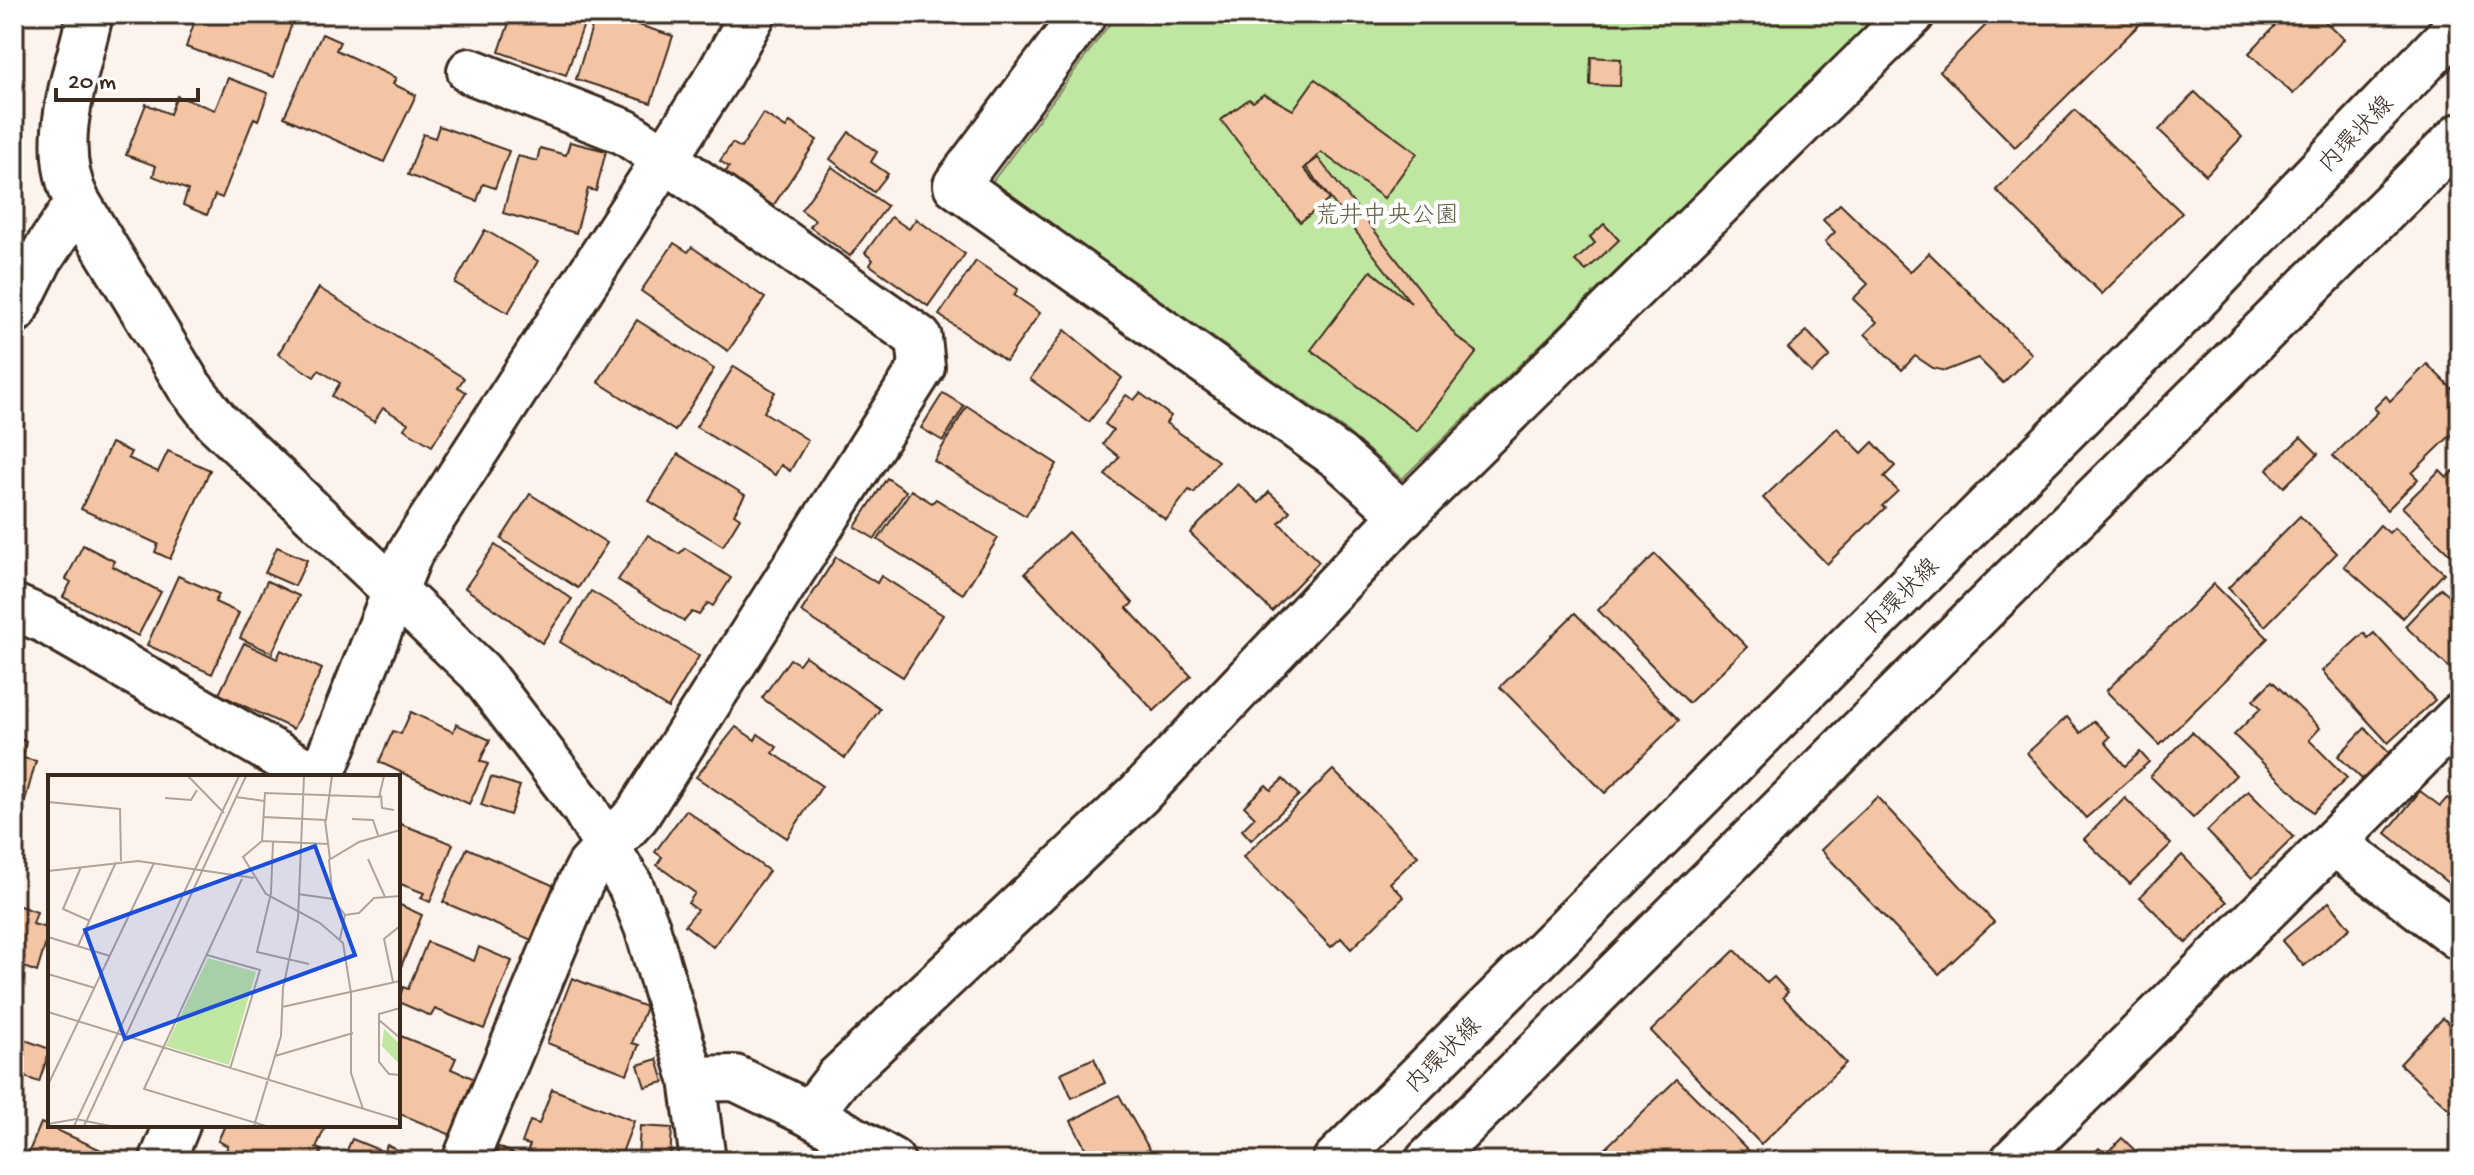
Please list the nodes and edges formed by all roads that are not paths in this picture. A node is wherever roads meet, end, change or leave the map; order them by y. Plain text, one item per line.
1 (90, 14) edge
2 (753, 14) edge
3 (1084, 14) edge
4 (1912, 14) edge
5 (2460, 24) edge
6 (470, 71) dead end
7 (2460, 136) edge
8 (665, 159) junction
9 (78, 203) junction
10 (14, 311) edge
11 (1403, 515) junction
12 (393, 589) junction
13 (14, 607) edge
14 (2460, 716) edge
15 (315, 775) edge
16 (320, 775) edge
17 (2334, 843) junction
18 (607, 848) junction
19 (2460, 938) edge
20 (692, 1079) junction
21 (810, 1114) junction
22 (176, 1127) edge
23 (162, 1161) edge
24 (465, 1161) edge
25 (703, 1161) edge
26 (892, 1161) edge
27 (1335, 1161) edge
28 (1428, 1161) edge
29 (2013, 1161) edge

1 - 9 street
2 - 8 street
3 - 11 street
4 - 11 street
5 - 27 street, 内環状線
6 - 8 street
7 - 28 street
8 - 12 street
8 - 18 street
9 - 10 street
9 - 12 street
11 - 21 street
12 - 16 street
12 - 18 street
13 - 15 street
14 - 17 street
17 - 19 street
17 - 29 street
18 - 20 street
18 - 24 street
20 - 21 street
20 - 25 street
21 - 26 street
22 - 23 street

